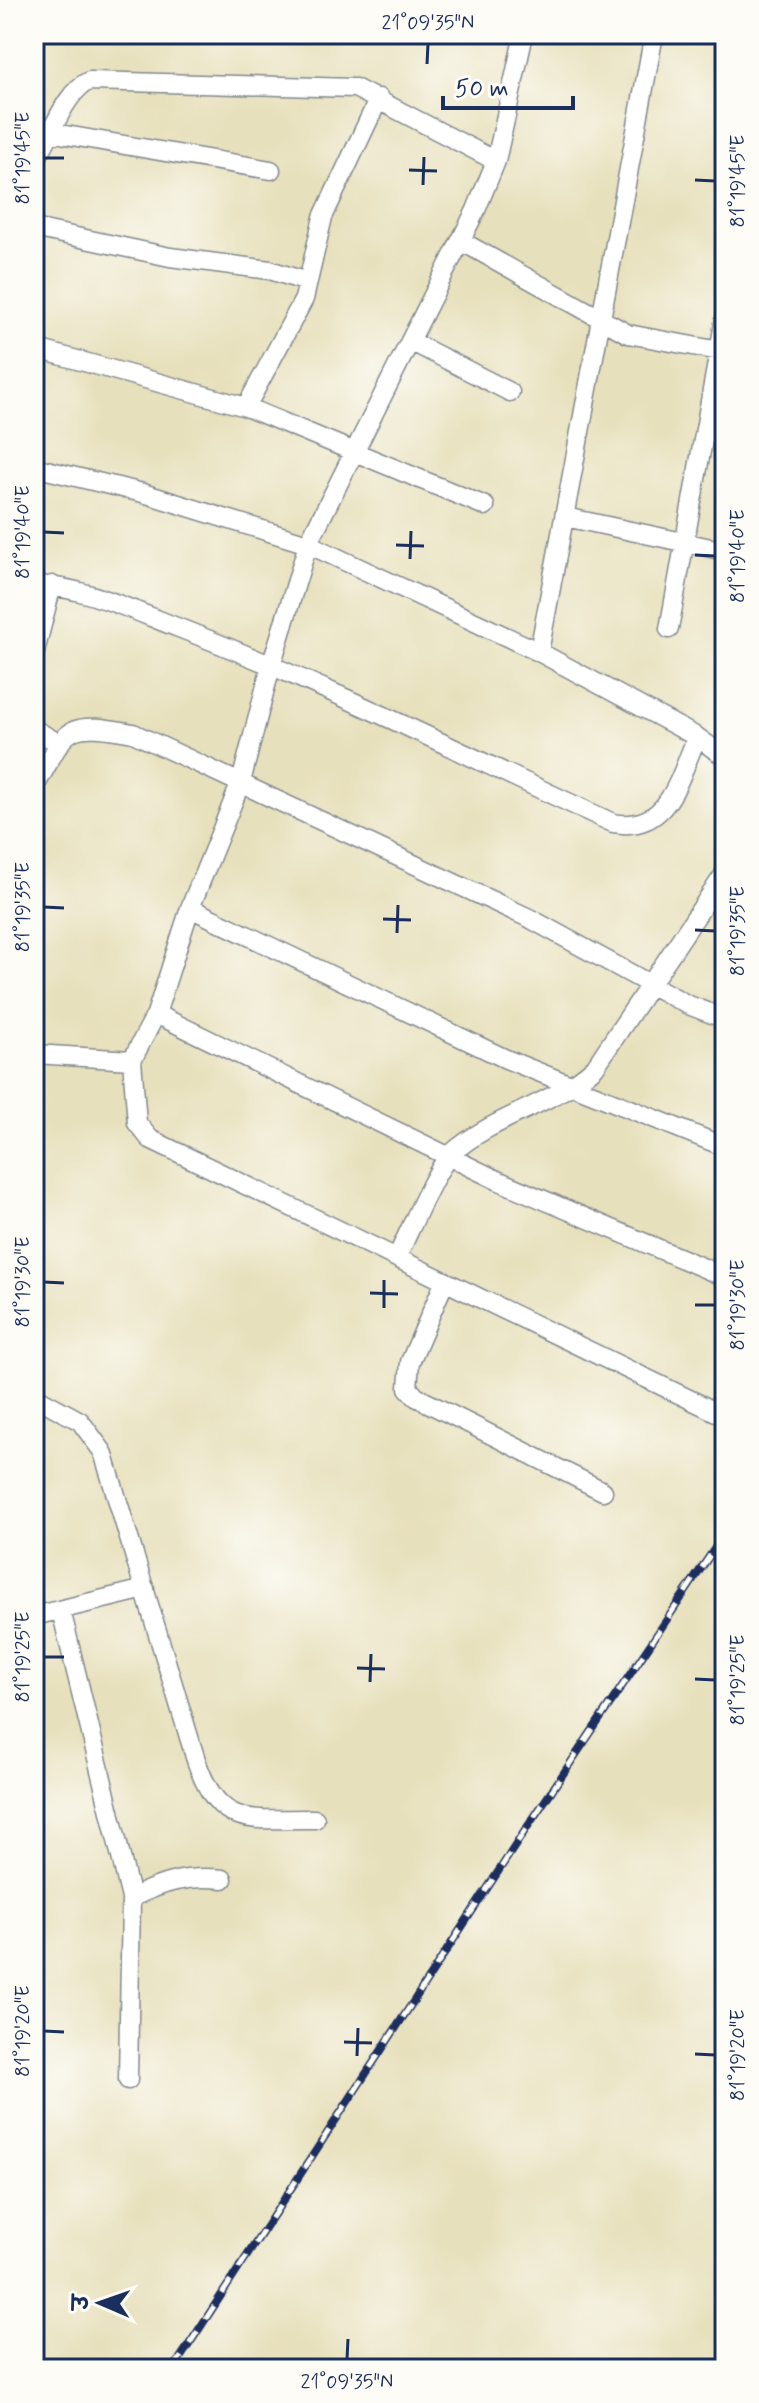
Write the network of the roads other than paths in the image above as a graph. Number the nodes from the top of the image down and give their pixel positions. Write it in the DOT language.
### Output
graph roads {
  1 [pos="524,34"];
  2 [pos="654,34"];
  3 [pos="379,98"];
  4 [pos="54,133"];
  5 [pos="496,161"];
  6 [pos="34,162"];
  7 [pos="271,170"];
  8 [pos="34,228"];
  9 [pos="461,241"];
  10 [pos="307,282"];
  11 [pos="601,316"];
  12 [pos="725,318"];
  13 [pos="410,341"];
  14 [pos="34,348"];
  15 [pos="722,351"];
  16 [pos="510,392"];
  17 [pos="246,407"];
  18 [pos="358,452"];
  19 [pos="34,467"];
  20 [pos="485,506"];
  21 [pos="565,517"];
  22 [pos="687,541"];
  23 [pos="308,544"];
  24 [pos="725,551"];
  25 [pos="43,585"];
  26 [pos="669,629"];
  27 [pos="539,652"];
  28 [pos="34,656"];
  29 [pos="271,666"];
  30 [pos="34,729"];
  31 [pos="697,737"];
  32 [pos="60,744"];
  33 [pos="725,757"];
  34 [pos="241,782"];
  35 [pos="34,788"];
  36 [pos="725,873"];
  37 [pos="718,898"];
  38 [pos="190,908"];
  39 [pos="649,984"];
  40 [pos="156,1014"];
  41 [pos="725,1019"];
  42 [pos="34,1054"];
  43 [pos="132,1060"];
  44 [pos="574,1087"];
  45 [pos="725,1147"];
  46 [pos="449,1156"];
  47 [pos="397,1257"];
  48 [pos="725,1277"];
  49 [pos="445,1281"];
  50 [pos="34,1396"];
  51 [pos="716,1412"];
  52 [pos="603,1491"];
  53 [pos="145,1589"];
  54 [pos="61,1610"];
  55 [pos="35,1611"];
  56 [pos="315,1819"];
  57 [pos="223,1879"];
  58 [pos="131,1898"];
  59 [pos="128,2080"];
  1 -- 5 [label="street"];
  2 -- 11 [label="street"];
  3 -- 4 [label="street"];
  3 -- 5 [label="street"];
  3 -- 10 [label="street"];
  4 -- 6 [label="street"];
  4 -- 7 [label="street"];
  5 -- 9 [label="street"];
  8 -- 10 [label="street"];
  9 -- 11 [label="street"];
  9 -- 13 [label="street"];
  10 -- 17 [label="street"];
  11 -- 15 [label="street"];
  11 -- 21 [label="street"];
  12 -- 15 [label="street"];
  13 -- 16 [label="street"];
  13 -- 18 [label="street"];
  14 -- 17 [label="street"];
  15 -- 22 [label="street"];
  17 -- 18 [label="street"];
  18 -- 20 [label="street"];
  18 -- 23 [label="street"];
  19 -- 23 [label="street"];
  21 -- 22 [label="street"];
  21 -- 27 [label="street"];
  22 -- 24 [label="street"];
  22 -- 26 [label="street"];
  23 -- 27 [label="street"];
  23 -- 29 [label="street"];
  25 -- 28 [label="street"];
  25 -- 29 [label="street"];
  27 -- 31 [label="street"];
  29 -- 31 [label="street"];
  29 -- 34 [label="street"];
  30 -- 32 [label="street"];
  31 -- 33 [label="street"];
  32 -- 34 [label="street"];
  32 -- 35 [label="street"];
  34 -- 38 [label="street"];
  34 -- 39 [label="street"];
  36 -- 37 [label="street"];
  37 -- 39 [label="street"];
  38 -- 40 [label="street"];
  38 -- 44 [label="street"];
  39 -- 41 [label="street"];
  39 -- 44 [label="street"];
  40 -- 43 [label="street"];
  40 -- 46 [label="street"];
  42 -- 43 [label="street"];
  43 -- 47 [label="street"];
  44 -- 45 [label="street"];
  44 -- 46 [label="street"];
  46 -- 47 [label="street"];
  46 -- 48 [label="street"];
  47 -- 49 [label="street"];
  49 -- 51 [label="street"];
  49 -- 52 [label="street"];
  50 -- 53 [label="street"];
  53 -- 54 [label="street"];
  53 -- 56 [label="street"];
  54 -- 55 [label="street"];
  54 -- 58 [label="street"];
  57 -- 58 [label="street"];
  58 -- 59 [label="street"];
}
